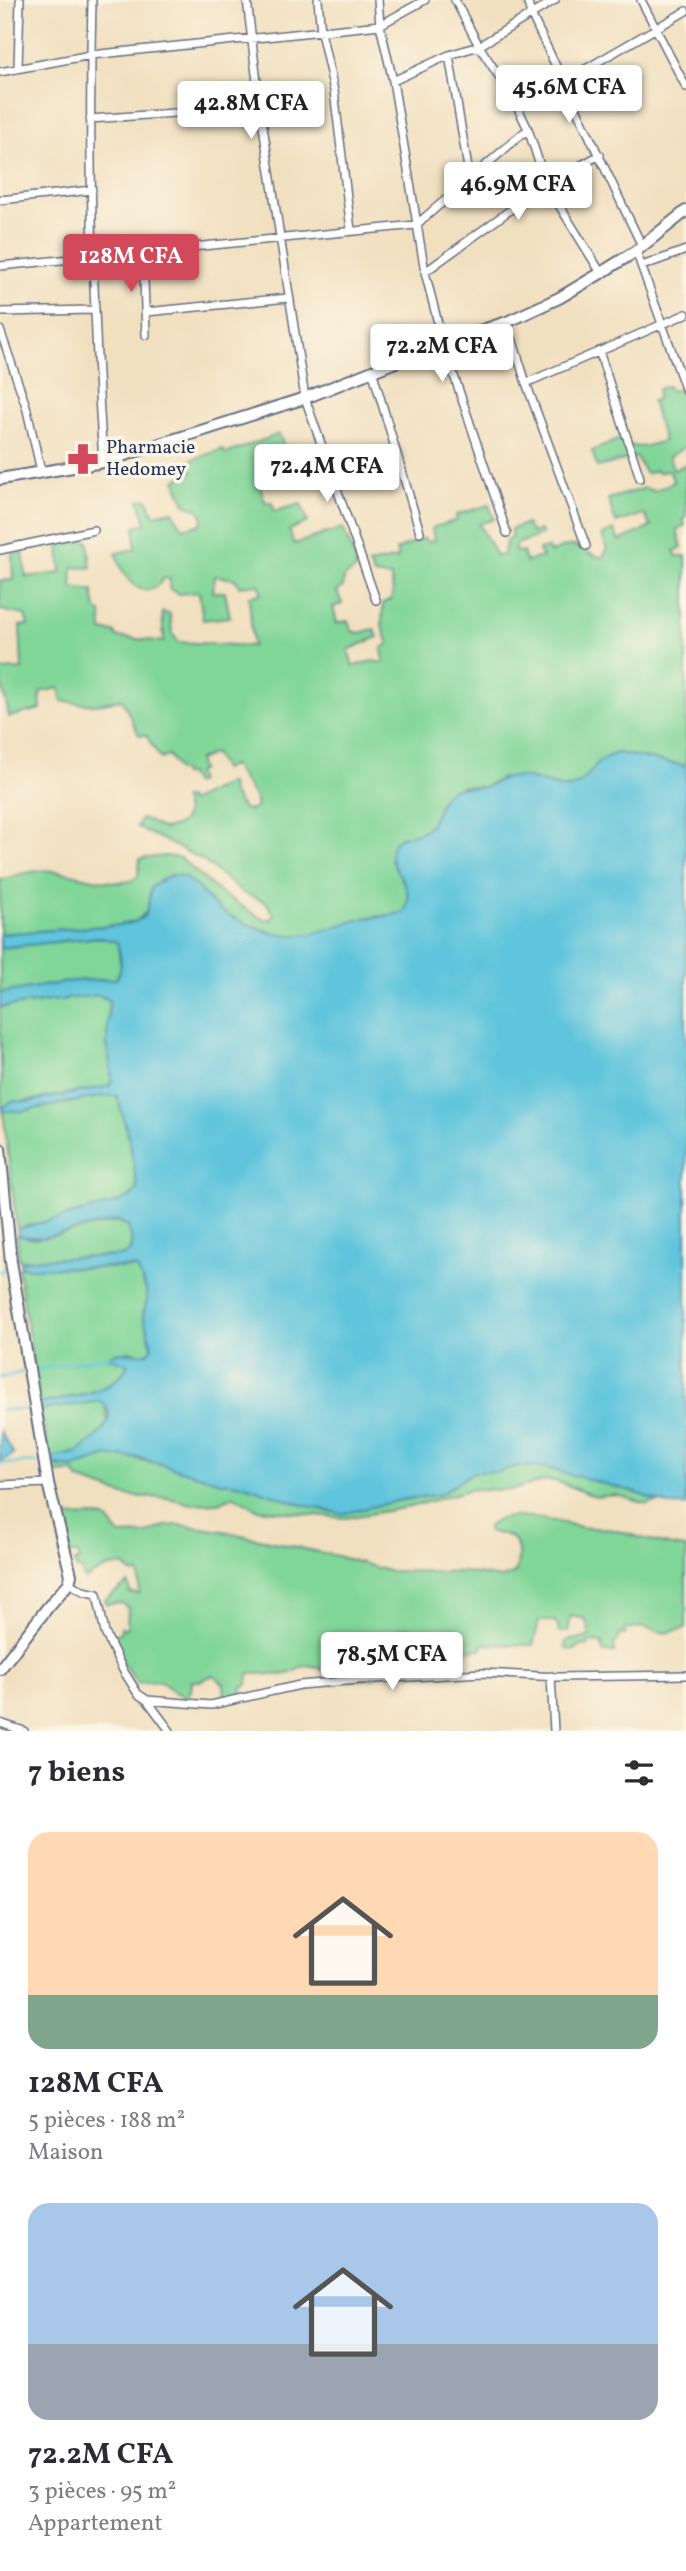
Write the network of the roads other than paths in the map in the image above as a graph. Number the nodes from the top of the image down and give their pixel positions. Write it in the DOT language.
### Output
graph roads {
  1 [pos="20,0"];
  2 [pos="92,0"];
  3 [pos="247,0"];
  4 [pos="318,0"];
  5 [pos="378,0"];
  6 [pos="425,0"];
  7 [pos="455,0"];
  8 [pos="527,0"];
  9 [pos="555,0"];
  10 [pos="644,2"];
  11 [pos="686,10"];
  12 [pos="531,14"];
  13 [pos="380,25"];
  14 [pos="656,29"];
  15 [pos="321,32"];
  16 [pos="251,40"];
  17 [pos="480,46"];
  18 [pos="91,55"];
  19 [pos="449,55"];
  20 [pos="18,67"];
  21 [pos="0,72"];
  22 [pos="393,81"];
  23 [pos="563,82"];
  24 [pos="686,88"];
  25 [pos="260,107"];
  26 [pos="90,119"];
  27 [pos="528,129"];
  28 [pos="600,155"];
  29 [pos="470,180"];
  30 [pos="546,184"];
  31 [pos="92,190"];
  32 [pos="0,200"];
  33 [pos="686,211"];
  34 [pos="416,225"];
  35 [pos="351,230"];
  36 [pos="281,238"];
  37 [pos="639,249"];
  38 [pos="686,250"];
  39 [pos="143,253"];
  40 [pos="93,257"];
  41 [pos="0,266"];
  42 [pos="642,266"];
  43 [pos="425,272"];
  44 [pos="600,273"];
  45 [pos="288,298"];
  46 [pos="93,310"];
  47 [pos="0,312"];
  48 [pos="146,312"];
  49 [pos="686,314"];
  50 [pos="507,322"];
  51 [pos="662,324"];
  52 [pos="0,330"];
  53 [pos="146,335"];
  54 [pos="443,343"];
  55 [pos="599,351"];
  56 [pos="372,370"];
  57 [pos="526,383"];
  58 [pos="686,391"];
  59 [pos="305,398"];
  60 [pos="103,462"];
  61 [pos="41,471"];
  62 [pos="640,478"];
  63 [pos="0,479"];
  64 [pos="93,530"];
  65 [pos="420,532"];
  66 [pos="507,533"];
  67 [pos="586,546"];
  68 [pos="0,550"];
  69 [pos="376,600"];
  70 [pos="0,1149"];
  71 [pos="48,1483"];
  72 [pos="0,1485"];
  73 [pos="69,1583"];
  74 [pos="0,1669"];
  75 [pos="686,1675"];
  76 [pos="551,1676"];
  77 [pos="148,1700"];
  78 [pos="0,1723"];
  79 [pos="24,1731"];
  80 [pos="170,1731"];
  81 [pos="554,1731"];
  1 -- 20 [label="street"];
  2 -- 18 [label="street"];
  3 -- 16 [label="street"];
  4 -- 15 [label="street"];
  5 -- 13 [label="street"];
  6 -- 13 [label="street"];
  7 -- 17 [label="street"];
  8 -- 12 [label="street"];
  9 -- 12 [label="street"];
  10 -- 14 [label="street"];
  11 -- 14 [label="street"];
  12 -- 17 [label="street"];
  12 -- 23 [label="street"];
  13 -- 15 [label="street"];
  13 -- 22 [label="street"];
  14 -- 23 [label="street"];
  14 -- 24 [label="street"];
  15 -- 16 [label="street"];
  15 -- 35 [label="street"];
  16 -- 18 [label="street"];
  16 -- 25 [label="street"];
  17 -- 19 [label="street"];
  17 -- 27 [label="street"];
  18 -- 20 [label="street"];
  18 -- 26 [label="street"];
  19 -- 22 [label="street"];
  19 -- 29 [label="street"];
  20 -- 21 [label="street"];
  22 -- 34 [label="street"];
  23 -- 28 [label="street"];
  25 -- 26 [label="street"];
  25 -- 36 [label="street"];
  26 -- 31 [label="street"];
  27 -- 29 [label="street"];
  27 -- 30 [label="street"];
  28 -- 30 [label="street"];
  28 -- 37 [label="street"];
  29 -- 34 [label="street"];
  30 -- 43 [label="street"];
  30 -- 44 [label="street"];
  31 -- 32 [label="street"];
  31 -- 40 [label="street"];
  33 -- 37 [label="street"];
  34 -- 35 [label="street"];
  34 -- 43 [label="street"];
  35 -- 36 [label="street"];
  36 -- 39 [label="street"];
  36 -- 45 [label="street"];
  37 -- 42 [label="street"];
  37 -- 44 [label="street"];
  38 -- 42 [label="street"];
  39 -- 40 [label="street"];
  39 -- 48 [label="street"];
  40 -- 41 [label="street"];
  40 -- 46 [label="street"];
  42 -- 51 [label="street"];
  43 -- 54 [label="street"];
  44 -- 50 [label="street"];
  45 -- 48 [label="street"];
  45 -- 59 [label="street"];
  46 -- 47 [label="street"];
  46 -- 60 [label="street"];
  48 -- 53 [label="street"];
  49 -- 51 [label="street"];
  50 -- 54 [label="street"];
  50 -- 57 [label="street"];
  51 -- 55 [label="street"];
  51 -- 58 [label="street"];
  52 -- 61 [label="street"];
  54 -- 56 [label="street"];
  54 -- 66 [label="street"];
  55 -- 57 [label="street"];
  55 -- 62 [label="street"];
  56 -- 59 [label="street"];
  56 -- 65 [label="street"];
  57 -- 67 [label="street"];
  59 -- 60 [label="street"];
  59 -- 69 [label="street"];
  60 -- 61 [label="street"];
  61 -- 63 [label="street"];
  64 -- 68 [label="street"];
  70 -- 71 [label="street"];
  71 -- 72 [label="street"];
  71 -- 73 [label="street"];
  73 -- 74 [label="street"];
  73 -- 77 [label="street"];
  75 -- 76 [label="street"];
  76 -- 77 [label="street"];
  76 -- 81 [label="street"];
  77 -- 80 [label="street"];
  78 -- 79 [label="street"];
}
